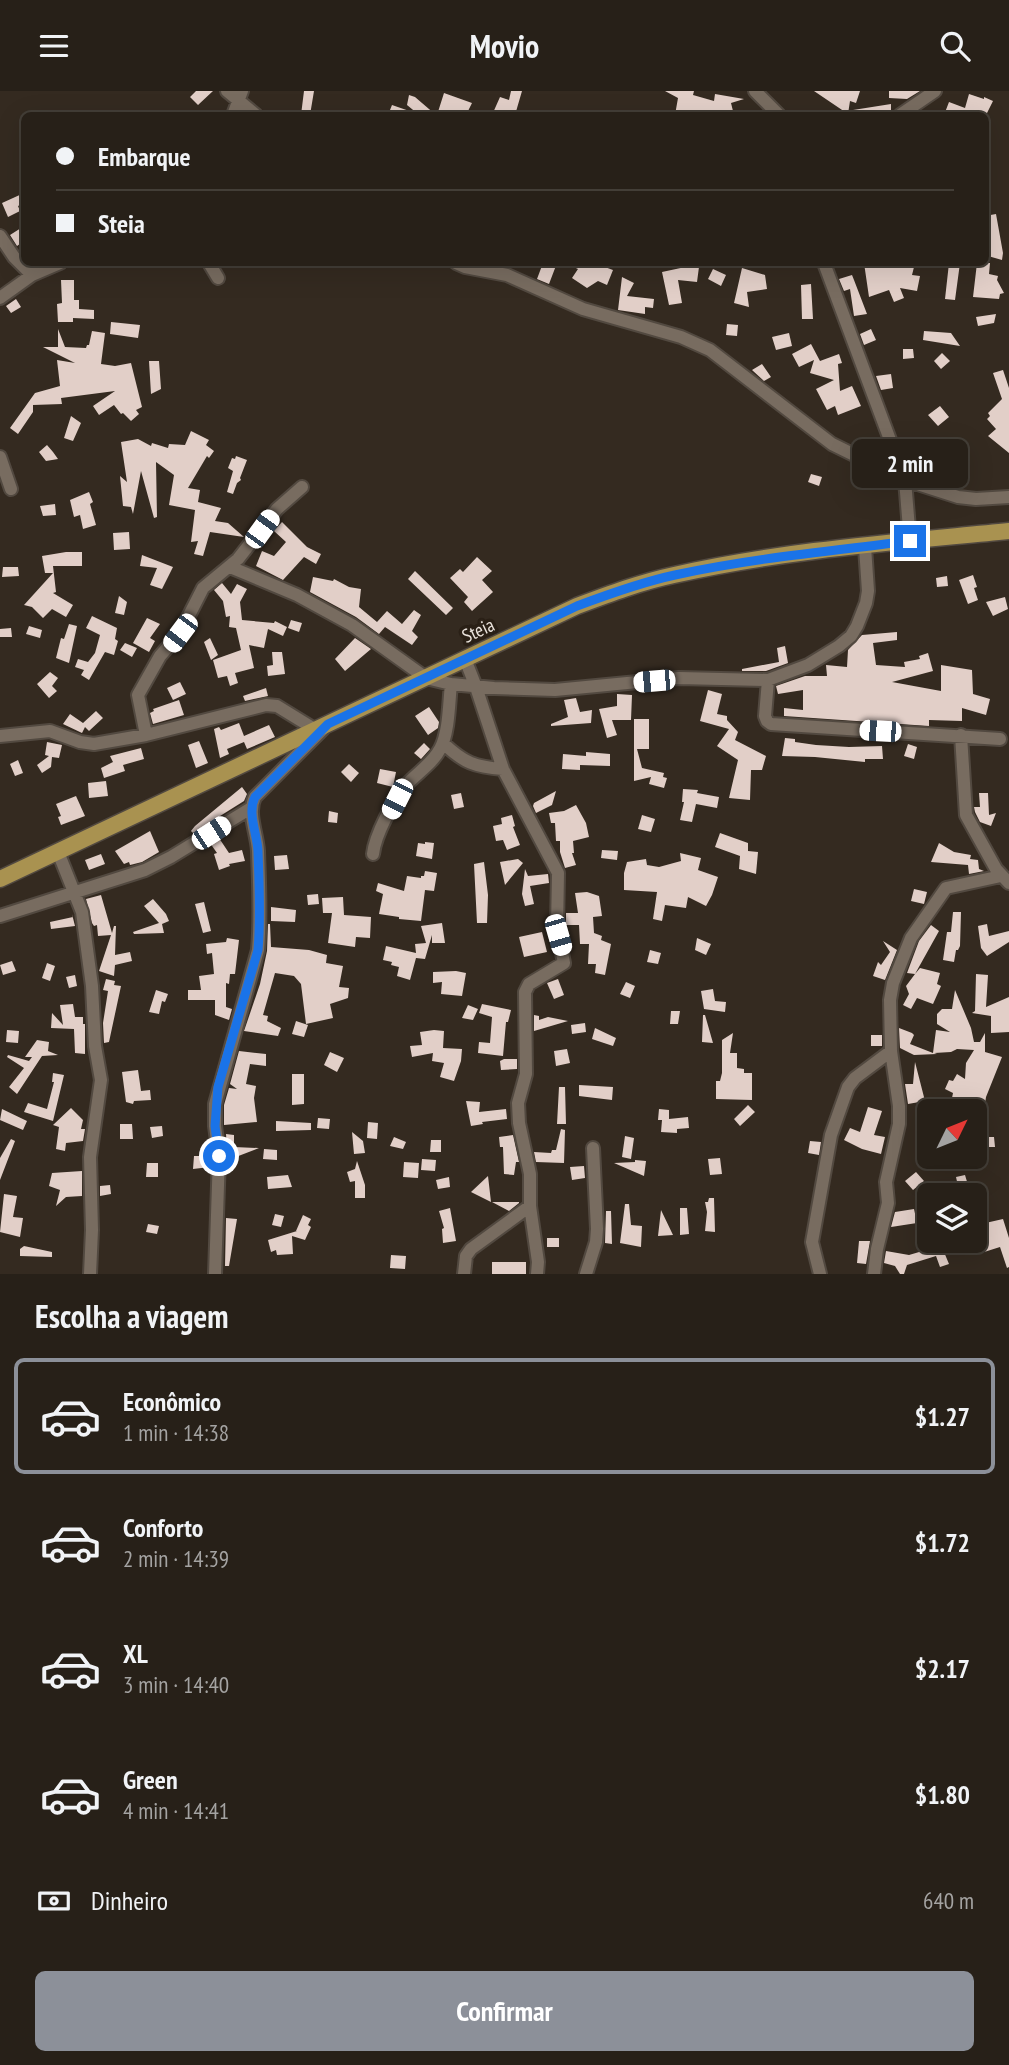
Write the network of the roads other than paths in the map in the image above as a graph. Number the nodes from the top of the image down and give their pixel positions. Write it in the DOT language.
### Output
graph roads {
  1 [pos="228,91"];
  2 [pos="755,91"];
  3 [pos="935,91"];
  4 [pos="240,96"];
  5 [pos="253,112"];
  6 [pos="776,112"];
  7 [pos="904,112"];
  8 [pos="0,236"];
  9 [pos="21,264"];
  10 [pos="23,266"];
  11 [pos="53,266"];
  12 [pos="211,266"];
  13 [pos="463,266"];
  14 [pos="825,266"];
  15 [pos="32,275"];
  16 [pos="218,278"];
  17 [pos="0,298"];
  18 [pos="0,457"];
  19 [pos="905,480"];
  20 [pos="302,487"];
  21 [pos="11,489"];
  22 [pos="1009,497"];
  23 [pos="1009,531"];
  24 [pos="910,541"];
  25 [pos="865,547"];
  26 [pos="230,566"];
  27 [pos="465,659"];
  28 [pos="426,678"];
  29 [pos="768,680"];
  30 [pos="451,684"];
  31 [pos="476,687"];
  32 [pos="322,727"];
  33 [pos="146,735"];
  34 [pos="961,735"];
  35 [pos="0,736"];
  36 [pos="1000,739"];
  37 [pos="443,743"];
  38 [pos="503,769"];
  39 [pos="251,808"];
  40 [pos="58,852"];
  41 [pos="373,854"];
  42 [pos="0,879"];
  43 [pos="1005,879"];
  44 [pos="74,891"];
  45 [pos="0,916"];
  46 [pos="891,1051"];
  47 [pos="593,1148"];
  48 [pos="530,1206"];
  49 [pos="90,1274"];
  50 [pos="215,1274"];
  51 [pos="464,1274"];
  52 [pos="537,1274"];
  53 [pos="586,1274"];
  54 [pos="820,1274"];
  55 [pos="874,1274"];
  1 -- 4 [label="street"];
  2 -- 6 [label="street"];
  3 -- 7 [label="street"];
  4 -- 5 [label="street"];
  8 -- 9 [label="street"];
  10 -- 15 [label="street"];
  11 -- 15 [label="street"];
  12 -- 16 [label="street"];
  13 -- 19 [label="street"];
  14 -- 19 [label="street"];
  15 -- 17 [label="street"];
  18 -- 21 [label="street"];
  19 -- 22 [label="street"];
  19 -- 24 [label="street"];
  20 -- 26 [label="street"];
  23 -- 24 [label="main road, Steia"];
  24 -- 25 [label="main road, Steia"];
  25 -- 27 [label="main road, Steia"];
  25 -- 29 [label="street"];
  26 -- 28 [label="street"];
  26 -- 33 [label="street"];
  27 -- 28 [label="main road, Steia"];
  27 -- 31 [label="street"];
  28 -- 30 [label="street"];
  28 -- 32 [label="main road, Steia"];
  29 -- 31 [label="street"];
  29 -- 34 [label="street"];
  30 -- 31 [label="street"];
  30 -- 37 [label="street"];
  31 -- 38 [label="street"];
  32 -- 33 [label="street"];
  32 -- 39 [label="street"];
  32 -- 40 [label="main road, Steia"];
  33 -- 35 [label="street"];
  34 -- 36 [label="street"];
  34 -- 43 [label="street"];
  37 -- 38 [label="street"];
  37 -- 41 [label="street"];
  38 -- 48 [label="street"];
  39 -- 44 [label="street"];
  39 -- 50 [label="street"];
  40 -- 42 [label="main road, Steia"];
  40 -- 44 [label="street"];
  43 -- 46 [label="street"];
  44 -- 45 [label="street"];
  44 -- 49 [label="street"];
  46 -- 54 [label="street"];
  46 -- 55 [label="street"];
  47 -- 53 [label="street"];
  48 -- 51 [label="street"];
  48 -- 52 [label="street"];
}
